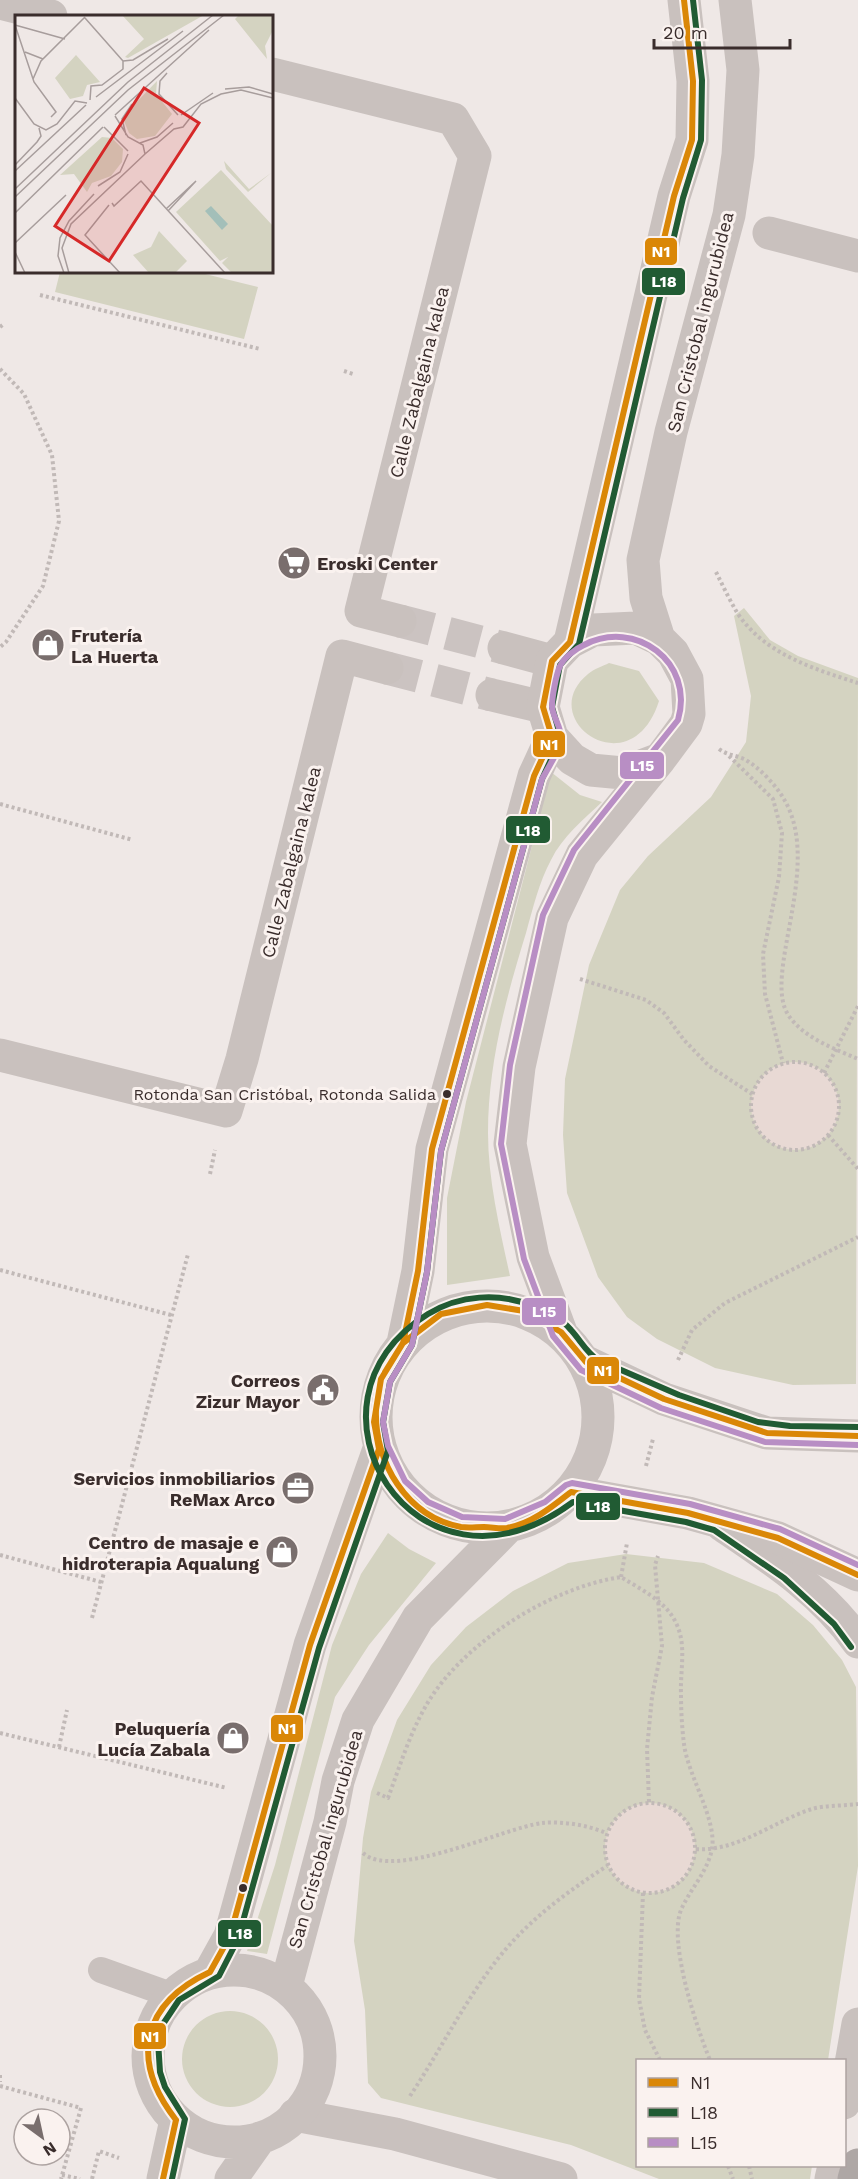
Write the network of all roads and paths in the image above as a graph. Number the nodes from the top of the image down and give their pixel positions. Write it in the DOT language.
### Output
graph roads {
  1 [pos="684,0"];
  2 [pos="735,0"];
  3 [pos="0,3"];
  4 [pos="47,15"];
  5 [pos="273,74"];
  6 [pos="769,233"];
  7 [pos="858,256"];
  8 [pos="40,294"];
  9 [pos="260,350"];
  10 [pos="0,369"];
  11 [pos="344,371"];
  12 [pos="353,374"];
  13 [pos="717,572"];
  14 [pos="400,621"];
  15 [pos="659,639"];
  16 [pos="0,647"];
  17 [pos="504,648"];
  18 [pos="561,651"];
  19 [pos="387,668"];
  20 [pos="858,683"];
  21 [pos="492,695"];
  22 [pos="543,707"];
  23 [pos="686,724"];
  24 [pos="552,737"];
  25 [pos="729,756"];
  26 [pos="660,759"];
  27 [pos="0,804"];
  28 [pos="133,840"];
  29 [pos="577,978"];
  30 [pos="858,1006"];
  31 [pos="836,1049"];
  32 [pos="0,1055"];
  33 [pos="858,1059"];
  34 [pos="783,1063"];
  35 [pos="824,1073"];
  36 [pos="752,1094"];
  37 [pos="828,1135"];
  38 [pos="858,1169"];
  39 [pos="858,1237"];
  40 [pos="188,1254"];
  41 [pos="0,1270"];
  42 [pos="171,1315"];
  43 [pos="561,1332"];
  44 [pos="403,1343"];
  45 [pos="586,1362"];
  46 [pos="676,1363"];
  47 [pos="858,1436"];
  48 [pos="379,1449"];
  49 [pos="571,1492"];
  50 [pos="718,1522"];
  51 [pos="507,1528"];
  52 [pos="0,1555"];
  53 [pos="658,1556"];
  54 [pos="858,1575"];
  55 [pos="101,1582"];
  56 [pos="658,1600"];
  57 [pos="92,1618"];
  58 [pos="858,1642"];
  59 [pos="67,1710"];
  60 [pos="0,1733"];
  61 [pos="59,1747"];
  62 [pos="227,1788"];
  63 [pos="372,1791"];
  64 [pos="648,1802"];
  65 [pos="858,1804"];
  66 [pos="606,1833"];
  67 [pos="712,1848"];
  68 [pos="696,1849"];
  69 [pos="363,1852"];
  70 [pos="607,1866"];
  71 [pos="643,1893"];
  72 [pos="101,1970"];
  73 [pos="210,1972"];
  74 [pos="286,1986"];
  75 [pos="171,1995"];
  76 [pos="858,2024"];
  77 [pos="659,2059"];
  78 [pos="709,2059"];
  79 [pos="0,2075"];
  80 [pos="0,2084"];
  81 [pos="846,2092"];
  82 [pos="404,2104"];
  83 [pos="295,2115"];
  84 [pos="176,2120"];
  85 [pos="260,2138"];
  86 [pos="119,2158"];
  87 [pos="858,2165"];
  88 [pos="62,2177"];
  89 [pos="80,2179"];
  90 [pos="92,2179"];
  91 [pos="163,2179"];
  92 [pos="231,2179"];
  93 [pos="561,2179"];
  94 [pos="854,2179"];
  1 -- 18 [label="street"];
  2 -- 15 [label="street, San Cristobal ingurubidea"];
  3 -- 4 [label="street"];
  5 -- 14 [label="street, Calle Zabalgaina kalea"];
  6 -- 7 [label="street"];
  8 -- 9 [label="path"];
  10 -- 16 [label="path"];
  11 -- 12 [label="path"];
  13 -- 20 [label="path"];
  15 -- 18 [label="street"];
  15 -- 23 [label="street"];
  17 -- 18 [label="street"];
  18 -- 22 [label="street"];
  19 -- 32 [label="street, Calle Zabalgaina kalea"];
  21 -- 22 [label="street"];
  22 -- 24 [label="street"];
  23 -- 25 [label="path"];
  23 -- 26 [label="street"];
  24 -- 26 [label="street"];
  24 -- 44 [label="street"];
  25 -- 31 [label="path"];
  25 -- 34 [label="path"];
  26 -- 43 [label="street"];
  27 -- 28 [label="path"];
  29 -- 36 [label="path"];
  30 -- 31 [label="path"];
  31 -- 33 [label="path"];
  31 -- 35 [label="path"];
  34 -- 35 [label="path"];
  34 -- 36 [label="path"];
  35 -- 37 [label="path"];
  36 -- 37 [label="path"];
  37 -- 38 [label="path"];
  39 -- 46 [label="path"];
  40 -- 42 [label="path"];
  41 -- 42 [label="path"];
  42 -- 55 [label="path"];
  43 -- 44 [label="street"];
  43 -- 45 [label="street"];
  44 -- 48 [label="street"];
  45 -- 47 [label="street"];
  45 -- 49 [label="street"];
  48 -- 51 [label="street"];
  48 -- 73 [label="street"];
  49 -- 50 [label="street"];
  49 -- 51 [label="street"];
  50 -- 54 [label="street"];
  50 -- 58 [label="street"];
  51 -- 74 [label="street, San Cristobal ingurubidea"];
  52 -- 55 [label="path"];
  53 -- 56 [label="path"];
  55 -- 57 [label="path"];
  56 -- 63 [label="path"];
  56 -- 64 [label="path"];
  56 -- 67 [label="path"];
  59 -- 61 [label="path"];
  60 -- 61 [label="path"];
  61 -- 62 [label="path"];
  64 -- 66 [label="path"];
  64 -- 68 [label="path"];
  65 -- 67 [label="path"];
  66 -- 69 [label="path"];
  66 -- 70 [label="path"];
  67 -- 68 [label="path"];
  67 -- 78 [label="path"];
  68 -- 71 [label="path"];
  70 -- 71 [label="path"];
  70 -- 82 [label="path"];
  71 -- 77 [label="path"];
  72 -- 75 [label="lane"];
  73 -- 74 [label="street"];
  73 -- 75 [label="street"];
  74 -- 83 [label="street"];
  75 -- 84 [label="street"];
  76 -- 81 [label="street"];
  79 -- 80 [label="path"];
  80 -- 88 [label="path"];
  83 -- 85 [label="street"];
  83 -- 93 [label="street"];
  84 -- 85 [label="street"];
  84 -- 91 [label="street"];
  85 -- 92 [label="street"];
  86 -- 90 [label="path"];
  87 -- 94 [label="highway"];
  88 -- 89 [label="path"];
}
